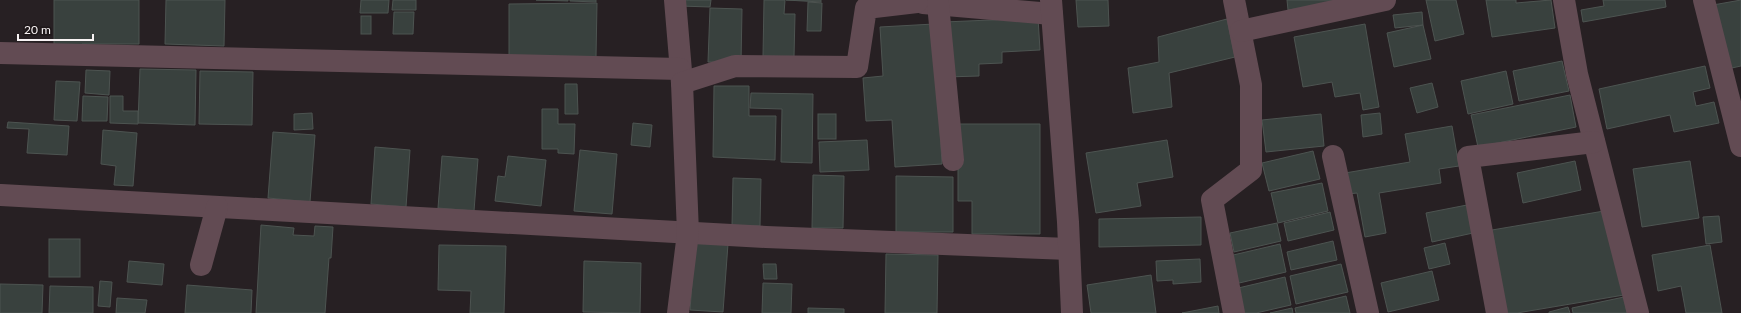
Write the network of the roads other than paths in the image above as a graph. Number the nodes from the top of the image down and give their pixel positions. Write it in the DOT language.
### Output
graph roads {
  1 [pos="675,0"];
  2 [pos="1234,0"];
  3 [pos="1385,0"];
  4 [pos="1564,0"];
  5 [pos="1704,0"];
  6 [pos="916,1"];
  7 [pos="938,4"];
  8 [pos="1051,7"];
  9 [pos="1241,32"];
  10 [pos="0,53"];
  11 [pos="681,76"];
  12 [pos="1594,142"];
  13 [pos="1741,146"];
  14 [pos="1333,156"];
  15 [pos="953,160"];
  16 [pos="0,192"];
  17 [pos="217,207"];
  18 [pos="688,233"];
  19 [pos="1069,249"];
  20 [pos="202,265"];
  21 [pos="678,313"];
  22 [pos="1072,313"];
  23 [pos="1234,313"];
  24 [pos="1368,313"];
  25 [pos="1496,313"];
  26 [pos="1638,313"];
  1 -- 11 [label="street"];
  2 -- 9 [label="street"];
  3 -- 9 [label="street"];
  4 -- 12 [label="street"];
  5 -- 13 [label="street"];
  6 -- 7 [label="street"];
  6 -- 11 [label="street"];
  7 -- 8 [label="street"];
  7 -- 15 [label="street"];
  8 -- 19 [label="street"];
  9 -- 23 [label="street"];
  10 -- 11 [label="street"];
  11 -- 18 [label="street"];
  12 -- 25 [label="street"];
  12 -- 26 [label="street"];
  14 -- 24 [label="street"];
  16 -- 17 [label="street"];
  17 -- 18 [label="street"];
  17 -- 20 [label="street"];
  18 -- 19 [label="street"];
  18 -- 21 [label="street"];
  19 -- 22 [label="street"];
}
